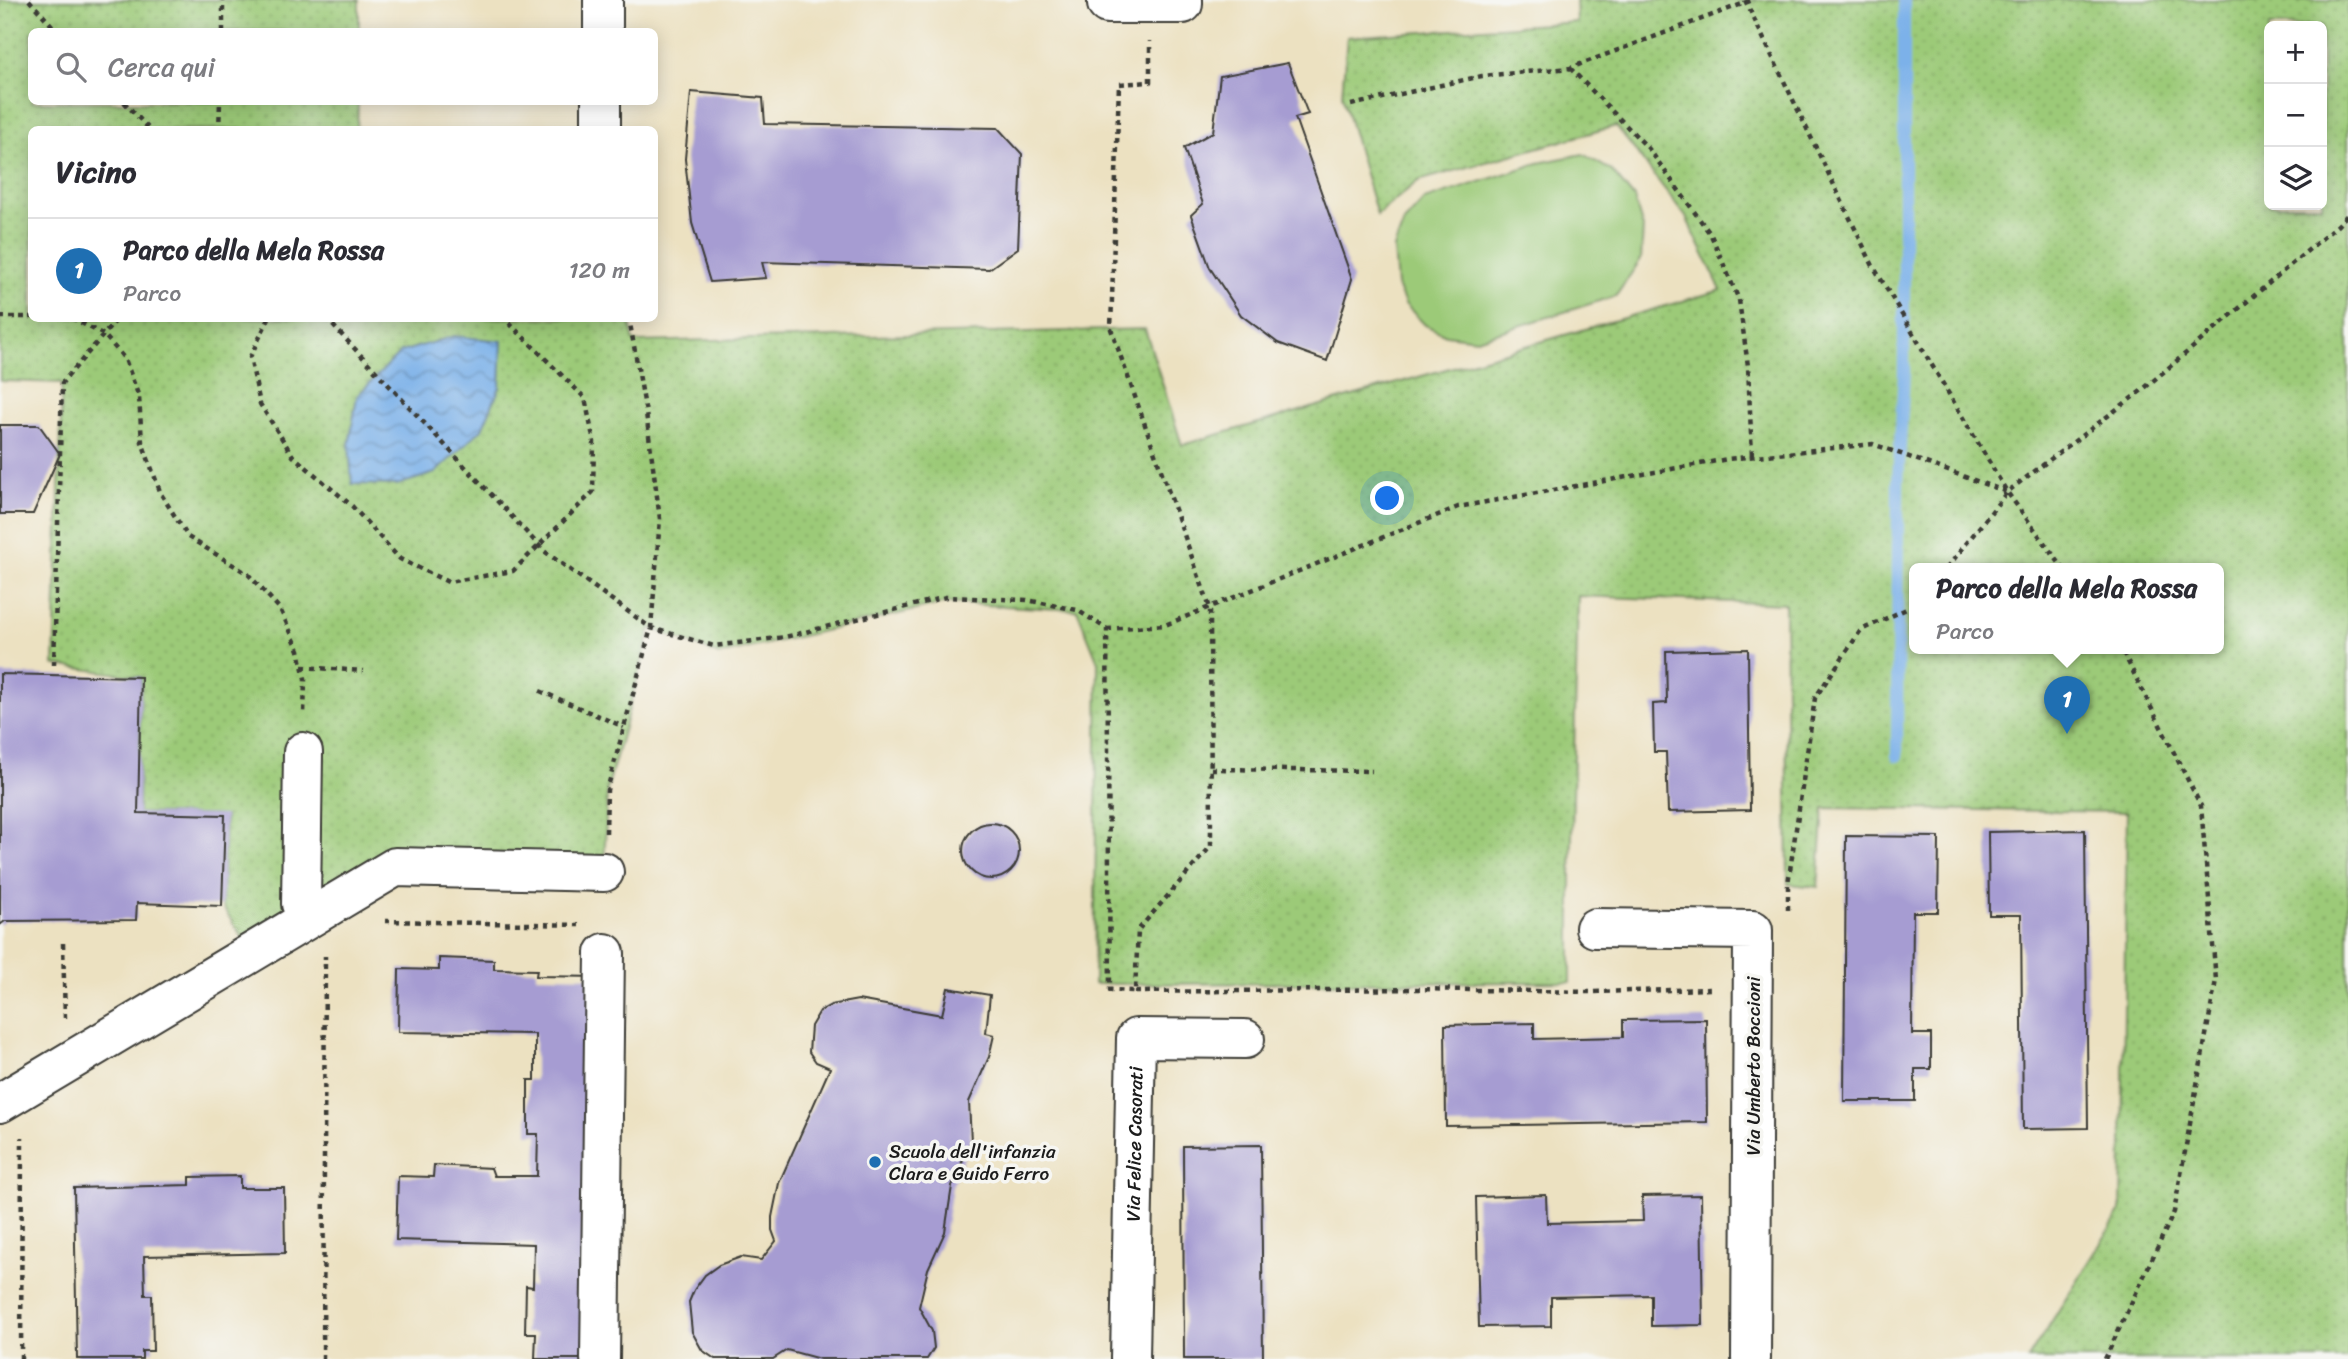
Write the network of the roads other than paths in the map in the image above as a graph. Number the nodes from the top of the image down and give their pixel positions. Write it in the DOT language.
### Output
graph roads {
  1 [pos="603,0"];
  2 [pos="1107,2"];
  3 [pos="1172,3"];
  4 [pos="603,28"];
  5 [pos="303,752"];
  6 [pos="604,872"];
  7 [pos="308,918"];
  8 [pos="1595,928"];
  9 [pos="605,953"];
  10 [pos="1245,1039"];
  11 [pos="11,1116"];
  12 [pos="600,1359"];
  13 [pos="1130,1359"];
  14 [pos="1751,1359"];
  1 -- 4 [label="street"];
  2 -- 3 [label="street"];
  5 -- 7 [label="street"];
  6 -- 7 [label="street"];
  7 -- 11 [label="street"];
  8 -- 14 [label="street, Via Umberto Boccioni"];
  9 -- 12 [label="street"];
  10 -- 13 [label="street, Via Felice Casorati"];
}
